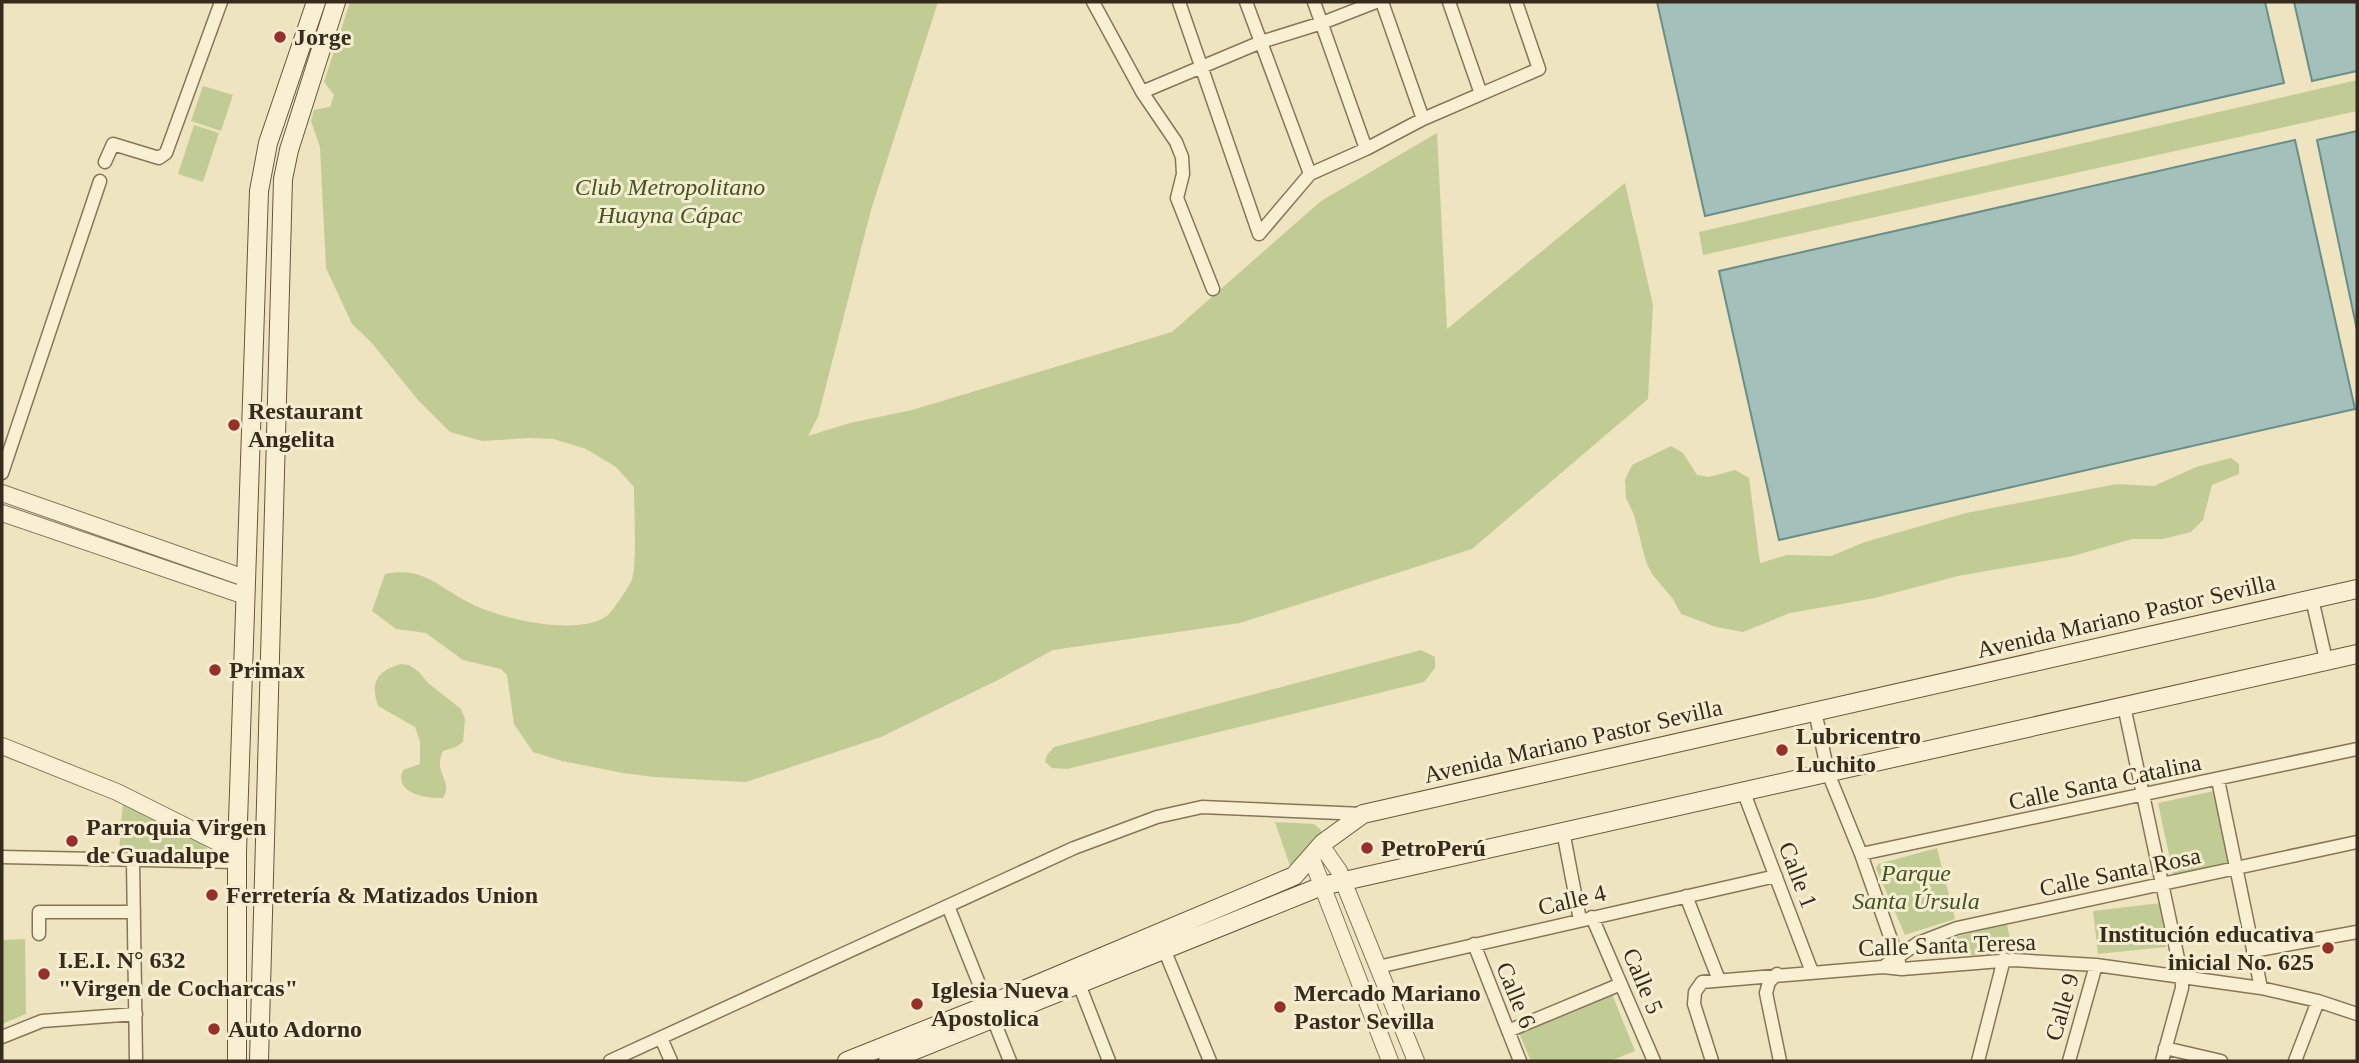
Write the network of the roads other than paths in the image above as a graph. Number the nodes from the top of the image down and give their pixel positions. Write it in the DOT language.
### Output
graph roads {
  1 [pos="219,2"];
  2 [pos="316,2"];
  3 [pos="336,2"];
  4 [pos="1093,2"];
  5 [pos="1179,2"];
  6 [pos="1246,2"];
  7 [pos="1314,2"];
  8 [pos="1376,2"];
  9 [pos="1382,2"];
  10 [pos="1449,2"];
  11 [pos="1516,2"];
  12 [pos="1322,23"];
  13 [pos="1261,42"];
  14 [pos="1202,67"];
  15 [pos="1142,92"];
  16 [pos="1482,94"];
  17 [pos="1423,119"];
  18 [pos="1366,149"];
  19 [pos="105,162"];
  20 [pos="1310,174"];
  21 [pos="100,181"];
  22 [pos="1213,289"];
  23 [pos="2,474"];
  24 [pos="2,493"];
  25 [pos="2,513"];
  26 [pos="245,578"];
  27 [pos="2357,589"];
  28 [pos="245,596"];
  29 [pos="2312,599"];
  30 [pos="2357,654"];
  31 [pos="2326,660"];
  32 [pos="2124,706"];
  33 [pos="1815,711"];
  34 [pos="2,747"];
  35 [pos="2357,749"];
  36 [pos="1828,773"];
  37 [pos="2218,780"];
  38 [pos="1744,793"];
  39 [pos="2144,795"];
  40 [pos="1363,814"];
  41 [pos="1563,831"];
  42 [pos="2357,842"];
  43 [pos="1316,851"];
  44 [pos="1861,854"];
  45 [pos="2,857"];
  46 [pos="237,857"];
  47 [pos="133,860"];
  48 [pos="2236,868"];
  49 [pos="1776,876"];
  50 [pos="1343,881"];
  51 [pos="2164,884"];
  52 [pos="1322,886"];
  53 [pos="1686,896"];
  54 [pos="948,906"];
  55 [pos="1354,908"];
  56 [pos="134,912"];
  57 [pos="1334,917"];
  58 [pos="1586,919"];
  59 [pos="2357,932"];
  60 [pos="39,934"];
  61 [pos="1474,944"];
  62 [pos="1164,949"];
  63 [pos="2253,951"];
  64 [pos="1897,956"];
  65 [pos="2004,959"];
  66 [pos="2096,965"];
  67 [pos="1378,967"];
  68 [pos="1883,967"];
  69 [pos="1902,969"];
  70 [pos="1812,972"];
  71 [pos="1777,974"];
  72 [pos="2182,977"];
  73 [pos="1719,980"];
  74 [pos="1079,984"];
  75 [pos="1621,984"];
  76 [pos="2261,988"];
  77 [pos="2318,1001"];
  78 [pos="991,1012"];
  79 [pos="136,1014"];
  80 [pos="2357,1014"];
  81 [pos="1508,1031"];
  82 [pos="2,1037"];
  83 [pos="661,1038"];
  84 [pos="2165,1048"];
  85 [pos="1653,1059"];
  86 [pos="136,1061"];
  87 [pos="237,1061"];
  88 [pos="259,1061"];
  89 [pos="610,1061"];
  90 [pos="671,1061"];
  91 [pos="847,1061"];
  92 [pos="888,1061"];
  93 [pos="1010,1061"];
  94 [pos="1109,1061"];
  95 [pos="1210,1061"];
  96 [pos="1390,1061"];
  97 [pos="1416,1061"];
  98 [pos="1520,1061"];
  99 [pos="1638,1061"];
  100 [pos="1712,1061"];
  101 [pos="1780,1061"];
  102 [pos="1978,1061"];
  103 [pos="2069,1061"];
  104 [pos="2161,1061"];
  105 [pos="2221,1061"];
  106 [pos="2295,1061"];
  1 -- 19 [label="street"];
  2 -- 26 [label="main road"];
  3 -- 88 [label="main road"];
  4 -- 15 [label="street"];
  5 -- 14 [label="street"];
  6 -- 13 [label="street"];
  7 -- 12 [label="street"];
  8 -- 12 [label="street"];
  9 -- 17 [label="street"];
  10 -- 16 [label="street"];
  11 -- 16 [label="street"];
  12 -- 13 [label="street"];
  12 -- 18 [label="street"];
  13 -- 14 [label="street"];
  13 -- 20 [label="street"];
  14 -- 15 [label="street"];
  14 -- 20 [label="street"];
  15 -- 22 [label="street"];
  16 -- 17 [label="street"];
  17 -- 18 [label="street"];
  18 -- 20 [label="street"];
  21 -- 23 [label="street"];
  24 -- 26 [label="street"];
  25 -- 28 [label="street"];
  26 -- 28 [label="main road"];
  27 -- 29 [label="main road, Avenida Mariano Pastor Sevilla"];
  28 -- 46 [label="main road"];
  29 -- 31 [label="street"];
  29 -- 33 [label="main road, Avenida Mariano Pastor Sevilla"];
  30 -- 31 [label="main road, Avenida Mariano Pastor Sevilla"];
  31 -- 32 [label="main road, Avenida Mariano Pastor Sevilla"];
  32 -- 36 [label="main road, Avenida Mariano Pastor Sevilla"];
  32 -- 39 [label="street"];
  33 -- 36 [label="street"];
  33 -- 40 [label="main road, Avenida Mariano Pastor Sevilla"];
  34 -- 46 [label="street"];
  35 -- 37 [label="street, Calle Santa Catalina"];
  36 -- 38 [label="main road, Avenida Mariano Pastor Sevilla"];
  36 -- 44 [label="street"];
  37 -- 39 [label="street, Calle Santa Catalina"];
  37 -- 48 [label="street"];
  38 -- 41 [label="main road, Avenida Mariano Pastor Sevilla"];
  38 -- 49 [label="street, Calle 1"];
  39 -- 44 [label="street, Calle Santa Catalina"];
  39 -- 51 [label="street"];
  40 -- 43 [label="main road, Avenida Mariano Pastor Sevilla"];
  40 -- 54 [label="street"];
  41 -- 50 [label="main road, Avenida Mariano Pastor Sevilla"];
  41 -- 58 [label="street, Calle 5"];
  42 -- 48 [label="street, Calle Santa Rosa"];
  43 -- 50 [label="street"];
  43 -- 52 [label="street"];
  43 -- 78 [label="main road, Avenida Mariano Pastor Sevilla"];
  44 -- 64 [label="street"];
  45 -- 47 [label="street"];
  46 -- 47 [label="street"];
  46 -- 87 [label="main road"];
  47 -- 56 [label="street"];
  48 -- 51 [label="street, Calle Santa Rosa"];
  48 -- 63 [label="street"];
  49 -- 53 [label="street, Calle 4"];
  49 -- 70 [label="street, Calle 1"];
  50 -- 52 [label="main road, Avenida Mariano Pastor Sevilla"];
  50 -- 55 [label="street"];
  51 -- 64 [label="street, Calle Santa Rosa"];
  51 -- 72 [label="street"];
  52 -- 57 [label="street"];
  52 -- 62 [label="main road, Avenida Mariano Pastor Sevilla"];
  53 -- 58 [label="street, Calle 4"];
  53 -- 73 [label="street"];
  54 -- 78 [label="street"];
  54 -- 83 [label="street"];
  55 -- 57 [label="street"];
  55 -- 67 [label="street"];
  56 -- 60 [label="street"];
  56 -- 79 [label="street"];
  57 -- 96 [label="street"];
  58 -- 61 [label="street, Calle 4"];
  58 -- 75 [label="street, Calle 5"];
  59 -- 63 [label="street"];
  61 -- 67 [label="street, Calle 4"];
  61 -- 81 [label="street, Calle 6"];
  62 -- 74 [label="main road, Avenida Mariano Pastor Sevilla"];
  62 -- 95 [label="street"];
  63 -- 76 [label="street"];
  64 -- 68 [label="street, Calle Santa Rosa"];
  64 -- 69 [label="street"];
  65 -- 66 [label="street, Calle Santa Teresa"];
  65 -- 69 [label="street, Calle Santa Teresa"];
  65 -- 102 [label="street"];
  66 -- 72 [label="street, Calle Santa Teresa"];
  66 -- 103 [label="street, Calle 9"];
  67 -- 97 [label="street"];
  68 -- 69 [label="street, Calle Santa Teresa"];
  68 -- 70 [label="street, Calle Santa Teresa"];
  70 -- 71 [label="street, Calle Santa Teresa"];
  71 -- 73 [label="street, Calle Santa Teresa"];
  71 -- 101 [label="street"];
  72 -- 76 [label="street, Calle Santa Teresa"];
  72 -- 84 [label="street"];
  73 -- 100 [label="street, Calle Santa Teresa"];
  74 -- 78 [label="main road, Avenida Mariano Pastor Sevilla"];
  74 -- 94 [label="street"];
  75 -- 81 [label="street"];
  75 -- 85 [label="street, Calle 5"];
  76 -- 77 [label="street, Calle Santa Teresa"];
  77 -- 80 [label="street, Calle Santa Teresa"];
  77 -- 106 [label="street"];
  78 -- 91 [label="main road, Avenida Mariano Pastor Sevilla"];
  78 -- 92 [label="main road, Avenida Mariano Pastor Sevilla"];
  78 -- 93 [label="street"];
  79 -- 82 [label="street"];
  79 -- 86 [label="street"];
  81 -- 98 [label="street, Calle 6"];
  83 -- 89 [label="street"];
  83 -- 90 [label="street"];
  84 -- 104 [label="street"];
  84 -- 105 [label="street"];
  85 -- 99 [label="street"];
}
